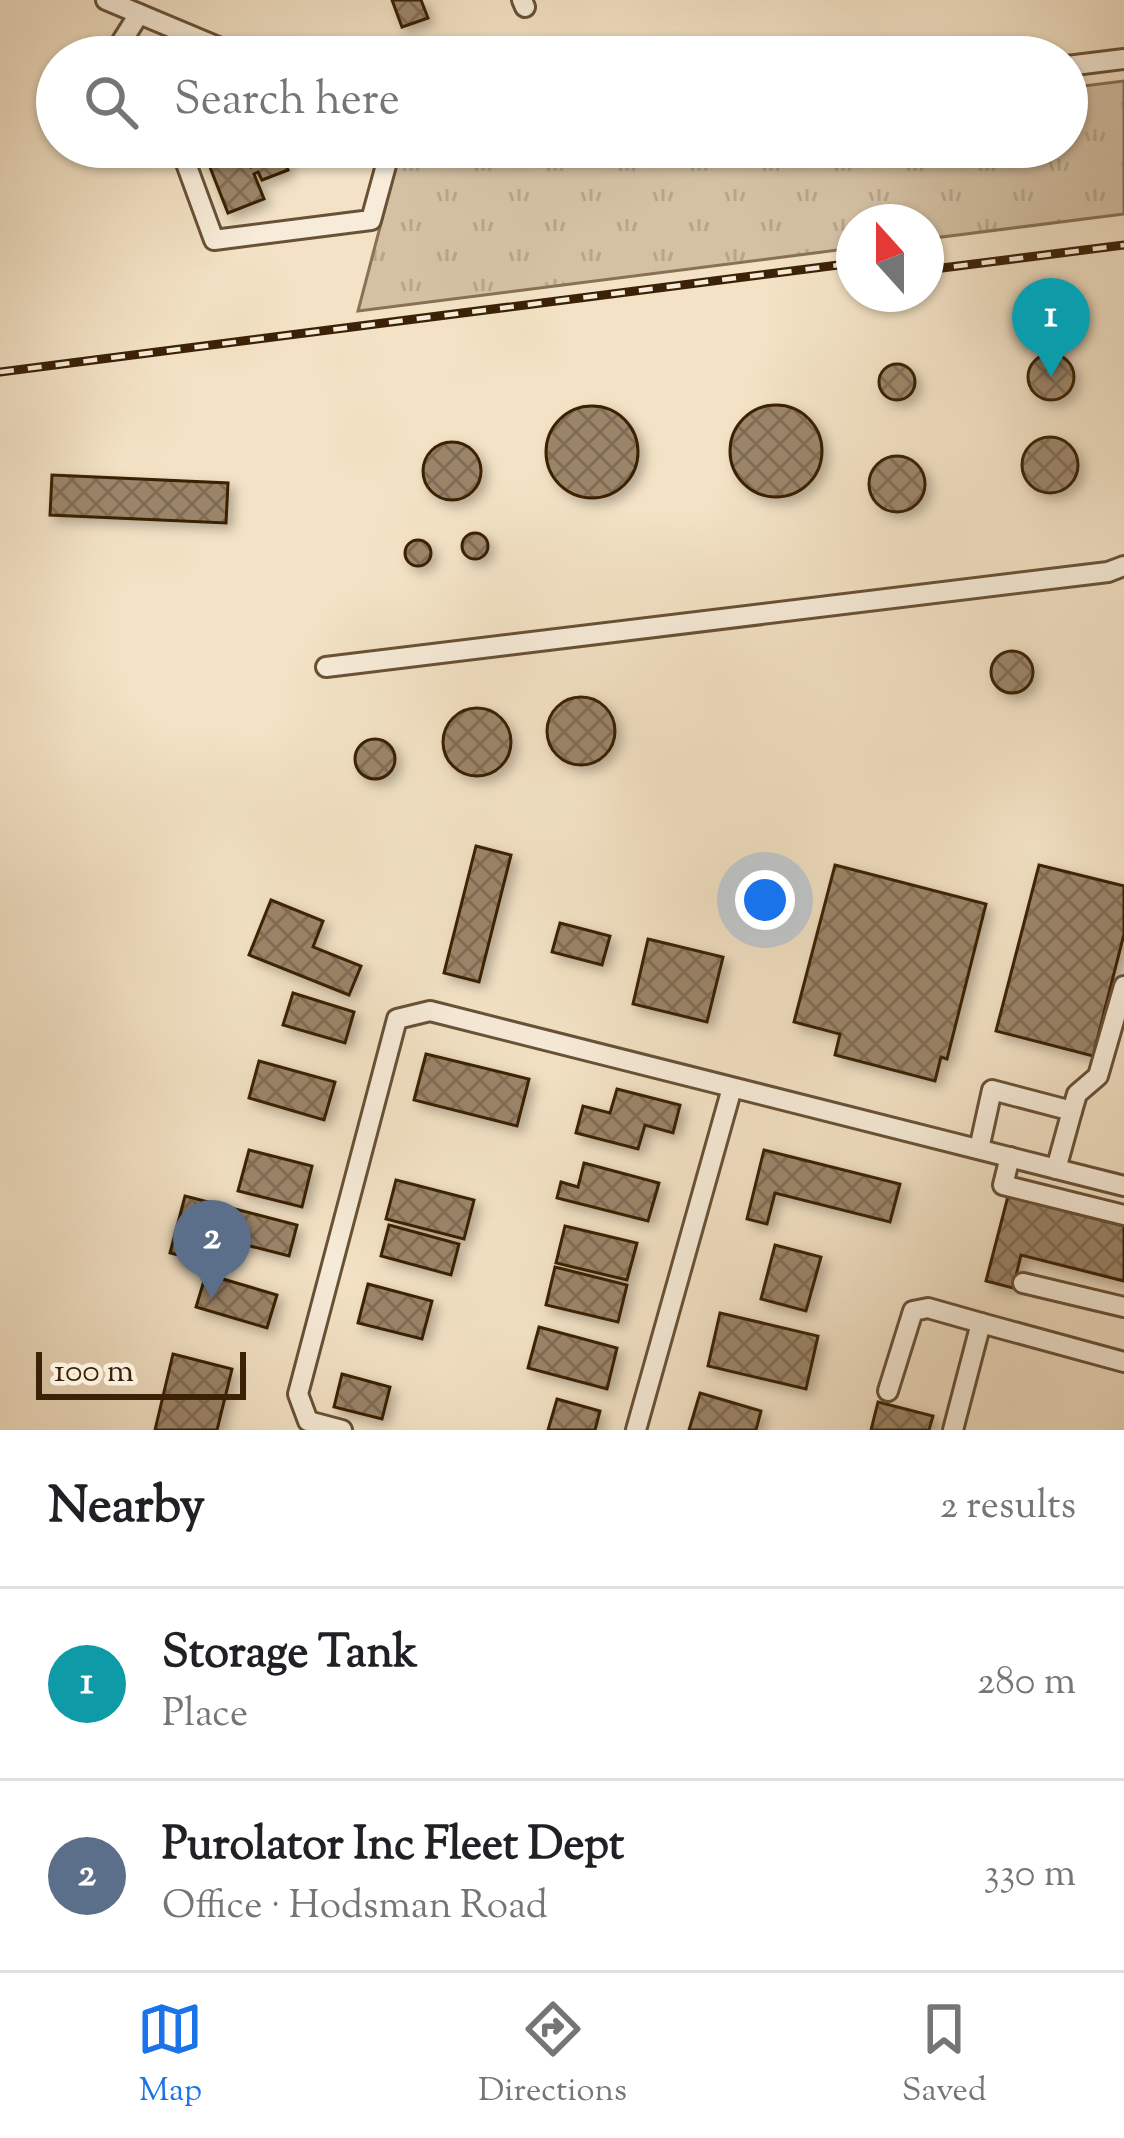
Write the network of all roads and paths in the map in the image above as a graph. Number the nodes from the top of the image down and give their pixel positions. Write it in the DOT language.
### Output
graph roads {
  1 [pos="106,0"];
  2 [pos="140,14"];
  3 [pos="126,36"];
  4 [pos="192,36"];
  5 [pos="1124,59"];
  6 [pos="1088,63"];
  7 [pos="187,168"];
  8 [pos="386,168"];
  9 [pos="1124,566"];
  10 [pos="326,667"];
  11 [pos="1124,986"];
  12 [pos="732,1088"];
  13 [pos="1072,1111"];
  14 [pos="979,1150"];
  15 [pos="1010,1157"];
  16 [pos="1056,1169"];
  17 [pos="1124,1186"];
  18 [pos="1124,1215"];
  19 [pos="1023,1283"];
  20 [pos="1124,1307"];
  21 [pos="981,1323"];
  22 [pos="1124,1361"];
  23 [pos="888,1391"];
  24 [pos="342,1430"];
  25 [pos="636,1430"];
  26 [pos="953,1430"];
  1 -- 2 [label="street"];
  2 -- 3 [label="street"];
  2 -- 4 [label="street"];
  5 -- 6 [label="street"];
  7 -- 8 [label="street"];
  9 -- 10 [label="street"];
  11 -- 13 [label="street"];
  12 -- 14 [label="street"];
  12 -- 24 [label="street"];
  12 -- 25 [label="street"];
  13 -- 14 [label="street"];
  13 -- 16 [label="street"];
  14 -- 15 [label="street"];
  15 -- 16 [label="street"];
  15 -- 18 [label="street"];
  16 -- 17 [label="street"];
  19 -- 20 [label="street"];
  21 -- 22 [label="street"];
  21 -- 23 [label="street"];
  21 -- 26 [label="street"];
}
